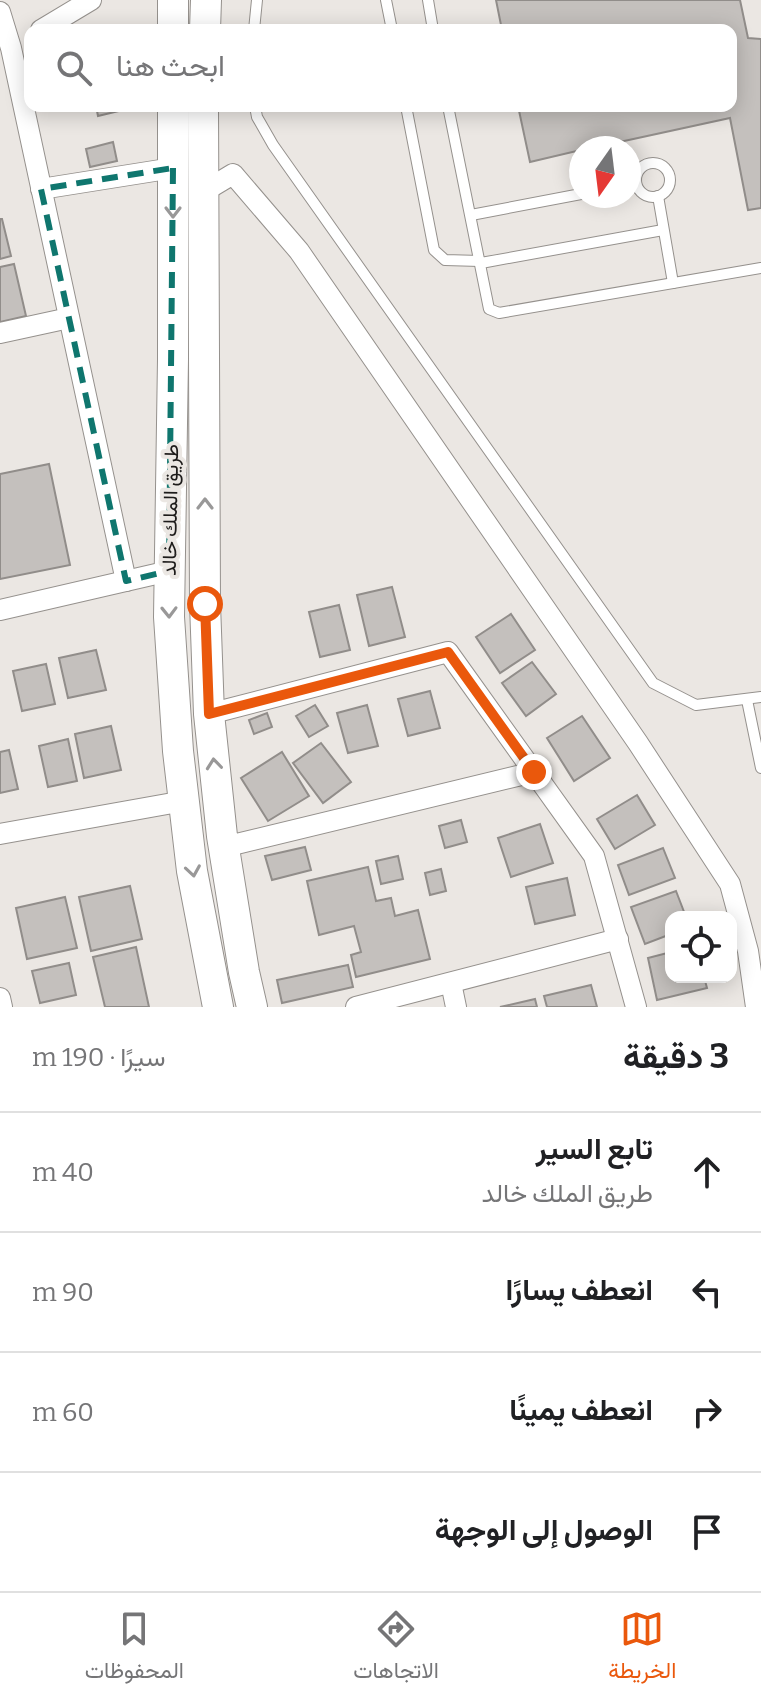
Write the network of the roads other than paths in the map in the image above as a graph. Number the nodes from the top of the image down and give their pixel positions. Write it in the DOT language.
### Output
graph roads {
  1 [pos="91,0"];
  2 [pos="173,0"];
  3 [pos="206,0"];
  4 [pos="257,0"];
  5 [pos="386,0"];
  6 [pos="428,0"];
  7 [pos="0,12"];
  8 [pos="51,24"];
  9 [pos="173,24"];
  10 [pos="205,24"];
  11 [pos="255,24"];
  12 [pos="391,24"];
  13 [pos="432,24"];
  14 [pos="24,40"];
  15 [pos="5,51"];
  16 [pos="173,112"];
  17 [pos="203,112"];
  18 [pos="256,112"];
  19 [pos="407,112"];
  20 [pos="449,112"];
  21 [pos="641,167"];
  22 [pos="173,168"];
  23 [pos="41,189"];
  24 [pos="203,192"];
  25 [pos="641,192"];
  26 [pos="569,196"];
  27 [pos="658,196"];
  28 [pos="471,215"];
  29 [pos="663,230"];
  30 [pos="480,262"];
  31 [pos="761,268"];
  32 [pos="673,283"];
  33 [pos="69,318"];
  34 [pos="0,333"];
  35 [pos="169,571"];
  36 [pos="126,581"];
  37 [pos="0,610"];
  38 [pos="761,697"];
  39 [pos="747,700"];
  40 [pos="209,714"];
  41 [pos="761,768"];
  42 [pos="534,772"];
  43 [pos="184,801"];
  44 [pos="0,834"];
  45 [pos="224,847"];
  46 [pos="618,939"];
  47 [pos="451,983"];
  48 [pos="0,998"];
  49 [pos="2,1007"];
  50 [pos="218,1007"];
  51 [pos="252,1007"];
  52 [pos="356,1007"];
  53 [pos="456,1007"];
  54 [pos="636,1007"];
  55 [pos="756,1007"];
  1 -- 8 [label="street"];
  2 -- 9 [label="main road"];
  3 -- 10 [label="main road"];
  4 -- 11 [label="lane"];
  5 -- 12 [label="lane"];
  6 -- 13 [label="lane"];
  7 -- 15 [label="street"];
  14 -- 15 [label="street"];
  15 -- 23 [label="street"];
  16 -- 22 [label="main road, طريق الملك خالد"];
  17 -- 24 [label="main road, طريق الملك خالد"];
  18 -- 39 [label="lane"];
  19 -- 30 [label="lane"];
  20 -- 28 [label="lane"];
  21 -- 27 [label="lane"];
  22 -- 23 [label="street"];
  22 -- 35 [label="main road, طريق الملك خالد, one-way"];
  23 -- 33 [label="street"];
  40 -- 24 [label="main road, طريق الملك خالد, one-way"];
  24 -- 55 [label="street"];
  25 -- 27 [label="lane"];
  26 -- 28 [label="lane"];
  27 -- 29 [label="lane"];
  28 -- 30 [label="lane"];
  29 -- 30 [label="lane"];
  29 -- 32 [label="lane"];
  30 -- 32 [label="lane"];
  31 -- 32 [label="lane"];
  33 -- 34 [label="street"];
  33 -- 36 [label="street"];
  35 -- 36 [label="street"];
  35 -- 43 [label="main road, طريق الملك خالد, one-way"];
  36 -- 37 [label="street"];
  38 -- 39 [label="lane"];
  39 -- 41 [label="lane"];
  40 -- 42 [label="street"];
  45 -- 40 [label="main road, طريق الملك خالد, one-way"];
  42 -- 45 [label="street"];
  42 -- 46 [label="street"];
  43 -- 44 [label="street"];
  43 -- 50 [label="main road, طريق الملك خالد, one-way"];
  45 -- 51 [label="main road, طريق الملك خالد"];
  46 -- 47 [label="street"];
  46 -- 54 [label="street"];
  47 -- 52 [label="street"];
  47 -- 53 [label="street"];
  48 -- 49 [label="street"];
}
